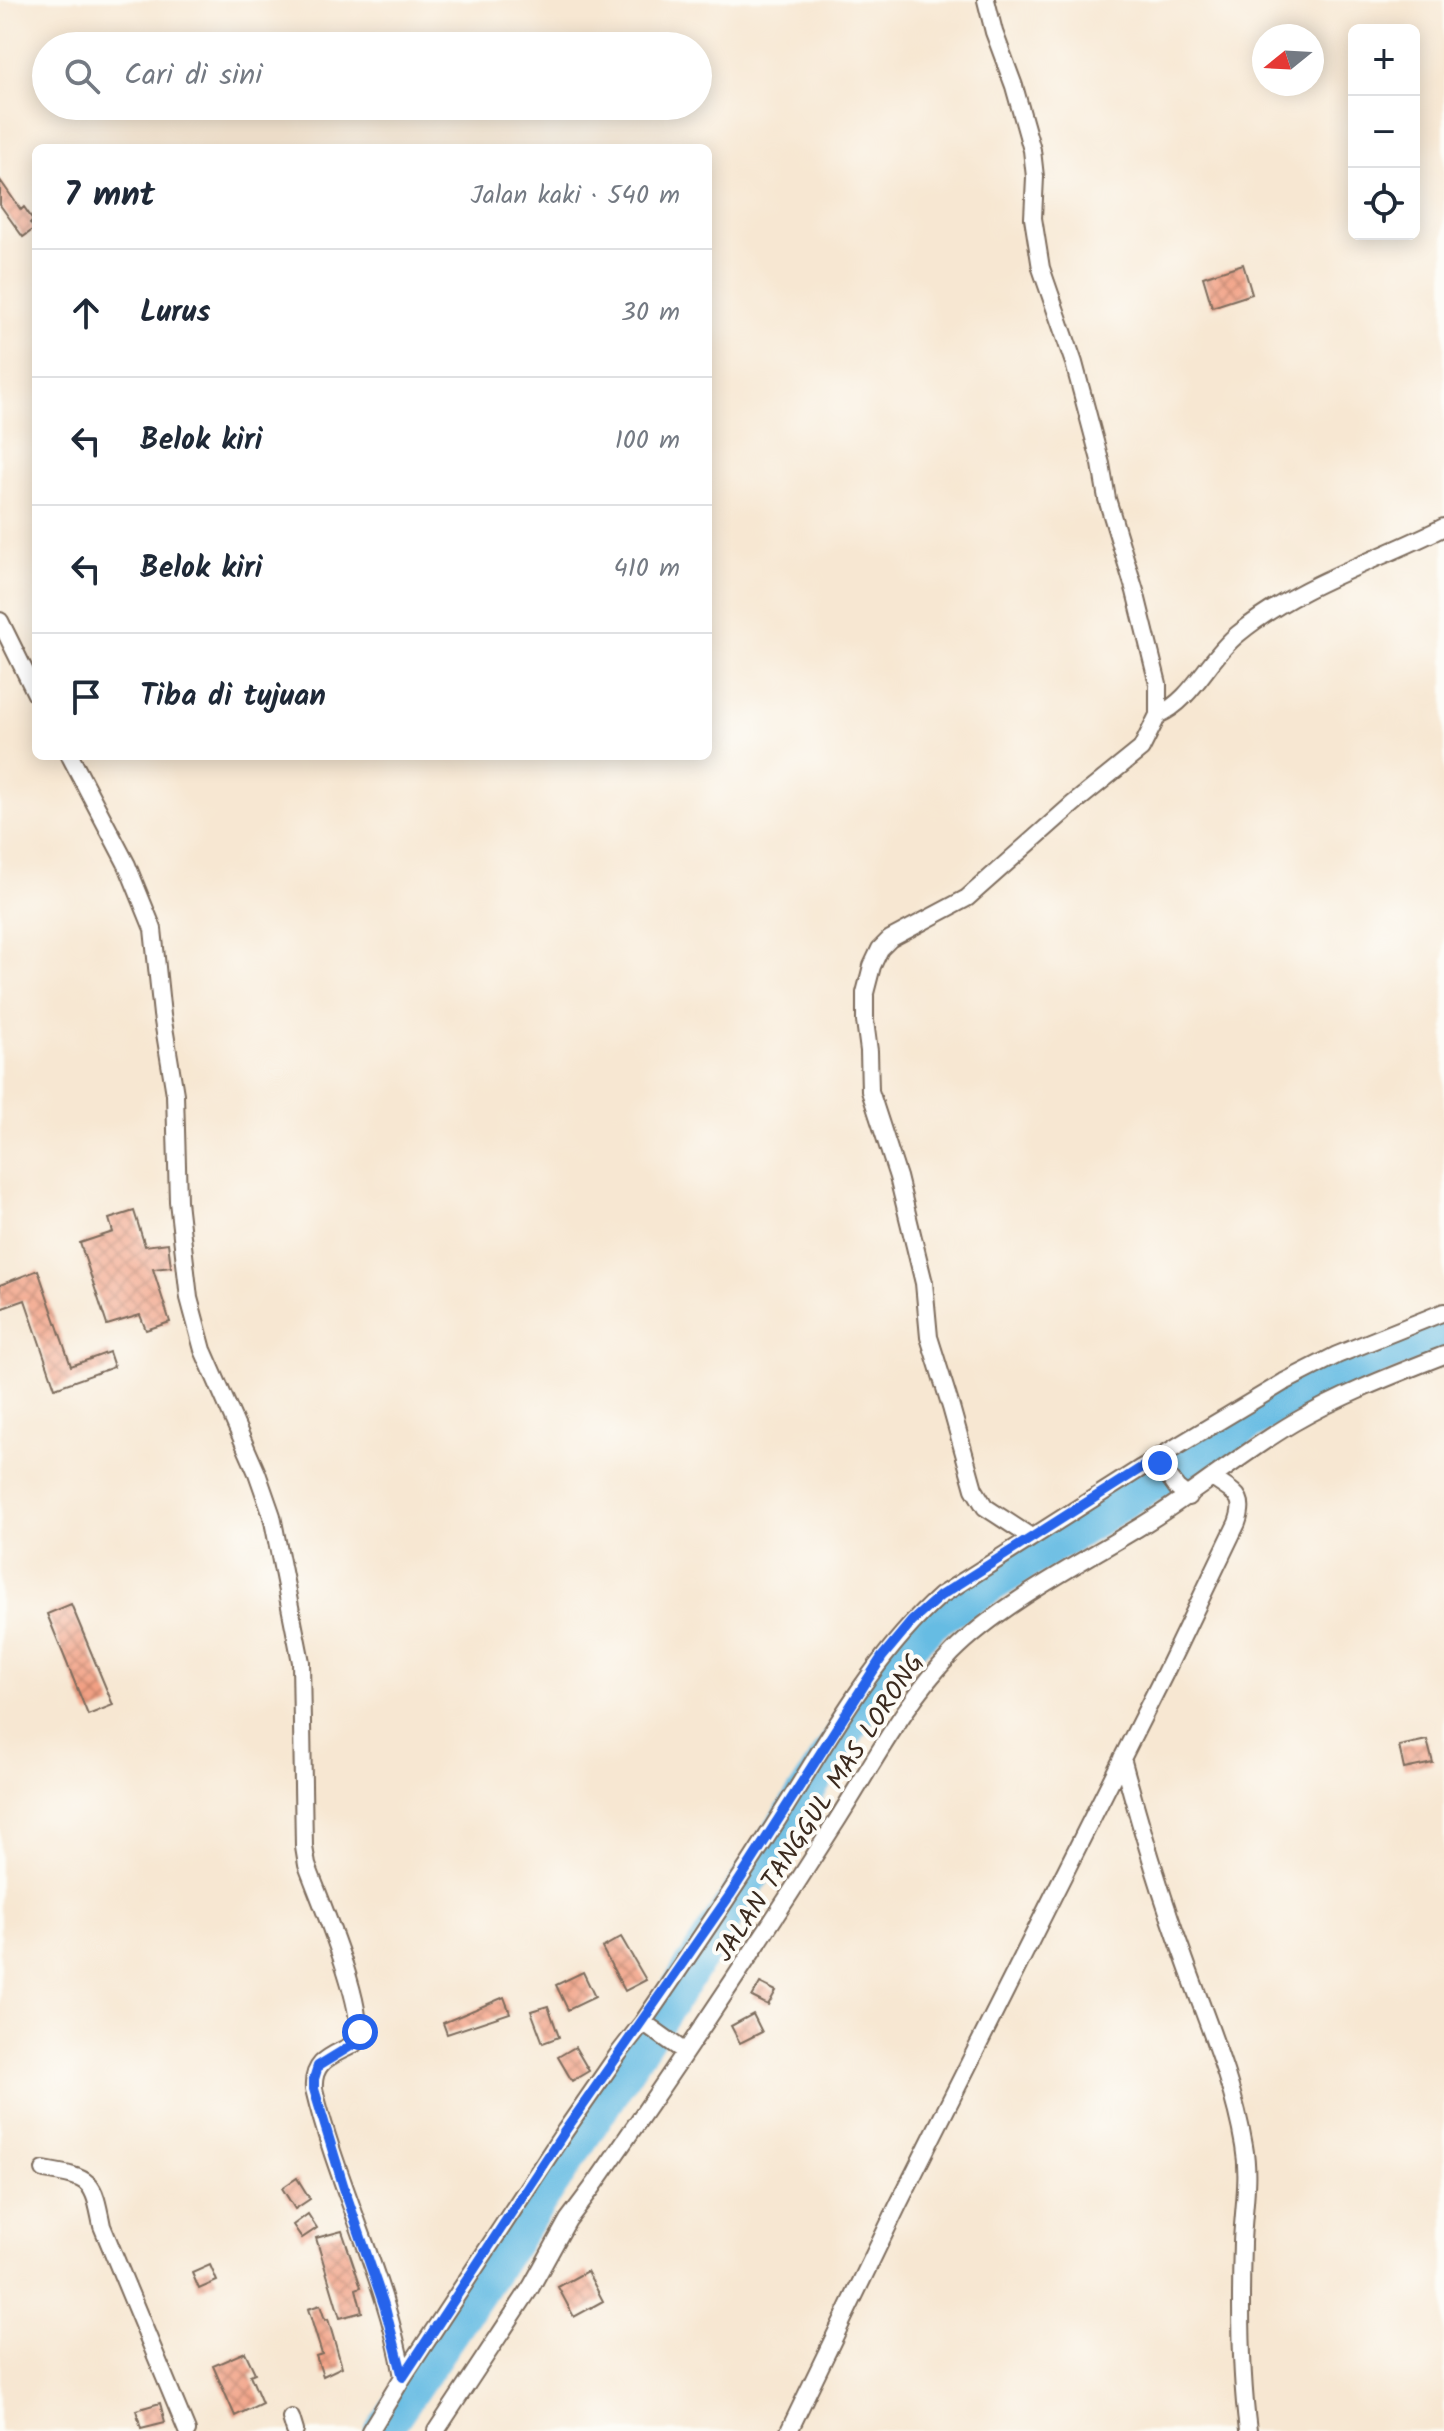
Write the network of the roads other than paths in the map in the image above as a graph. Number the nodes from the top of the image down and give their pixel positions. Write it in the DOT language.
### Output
graph roads {
  1 [pos="986,0"];
  2 [pos="1444,527"];
  3 [pos="0,621"];
  4 [pos="32,686"];
  5 [pos="1158,715"];
  6 [pos="72,760"];
  7 [pos="1444,1312"];
  8 [pos="1444,1355"];
  9 [pos="1158,1461"];
  10 [pos="1214,1479"];
  11 [pos="1182,1493"];
  12 [pos="1031,1537"];
  13 [pos="1122,1758"];
  14 [pos="643,2022"];
  15 [pos="685,2052"];
  16 [pos="44,2170"];
  17 [pos="403,2377"];
  18 [pos="187,2431"];
  19 [pos="370,2431"];
  20 [pos="436,2431"];
  21 [pos="789,2431"];
  22 [pos="1248,2431"];
  1 -- 5 [label="street"];
  2 -- 5 [label="street"];
  3 -- 4 [label="street"];
  5 -- 12 [label="street"];
  6 -- 17 [label="street"];
  7 -- 9 [label="street"];
  8 -- 10 [label="street, JALAN TANGGUL MAS LORONG"];
  9 -- 11 [label="street"];
  9 -- 12 [label="street"];
  10 -- 11 [label="street, JALAN TANGGUL MAS LORONG"];
  10 -- 13 [label="street"];
  11 -- 15 [label="street, JALAN TANGGUL MAS LORONG"];
  12 -- 14 [label="street"];
  13 -- 21 [label="street"];
  13 -- 22 [label="street"];
  14 -- 15 [label="street"];
  14 -- 17 [label="street"];
  15 -- 20 [label="street, JALAN TANGGUL MAS LORONG"];
  16 -- 18 [label="street"];
  17 -- 19 [label="street"];
}
